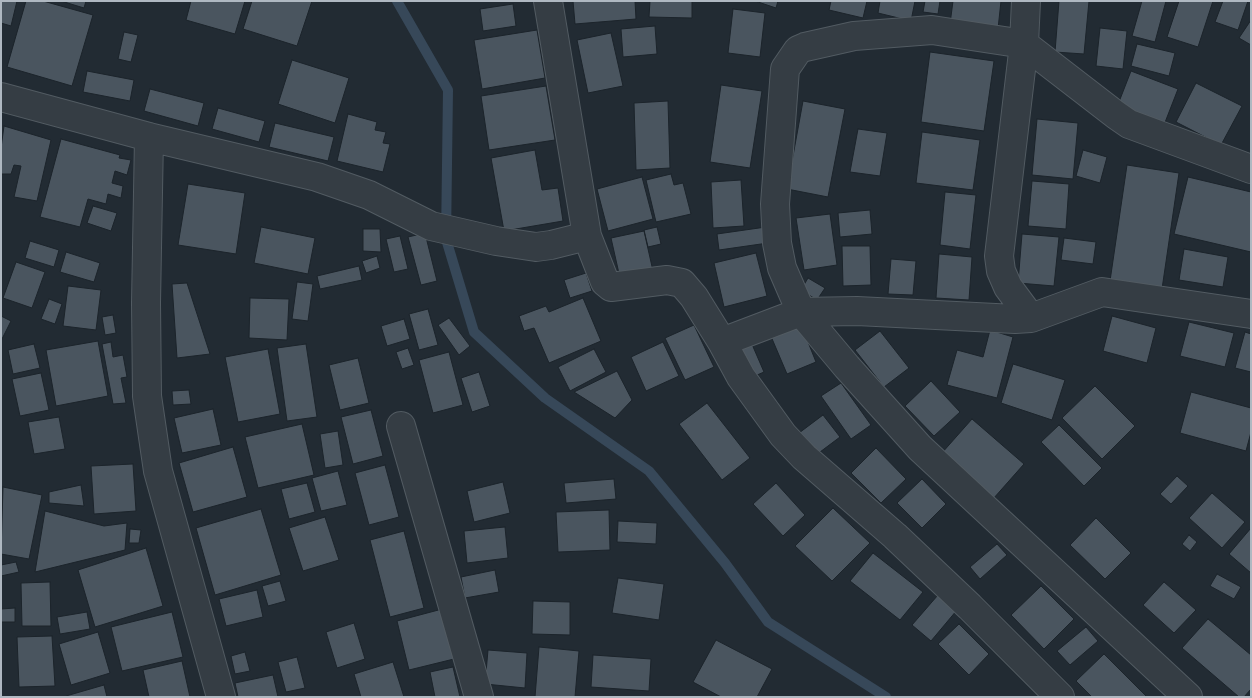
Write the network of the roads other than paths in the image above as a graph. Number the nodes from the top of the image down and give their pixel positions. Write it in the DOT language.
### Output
graph roads {
  1 [pos="548,1"];
  2 [pos="1026,1"];
  3 [pos="1024,44"];
  4 [pos="1,97"];
  5 [pos="149,137"];
  6 [pos="1251,169"];
  7 [pos="587,236"];
  8 [pos="801,312"];
  9 [pos="1251,314"];
  10 [pos="1031,318"];
  11 [pos="722,342"];
  12 [pos="401,426"];
  13 [pos="221,697"];
  14 [pos="479,697"];
  15 [pos="1060,697"];
  16 [pos="1188,697"];
  1 -- 7 [label="street"];
  2 -- 3 [label="street"];
  3 -- 6 [label="street"];
  3 -- 8 [label="street"];
  3 -- 10 [label="street"];
  4 -- 5 [label="street"];
  5 -- 7 [label="street"];
  5 -- 13 [label="street"];
  7 -- 11 [label="street"];
  8 -- 10 [label="street"];
  8 -- 11 [label="street"];
  8 -- 16 [label="street"];
  9 -- 10 [label="street"];
  11 -- 15 [label="street"];
  12 -- 14 [label="street"];
}
